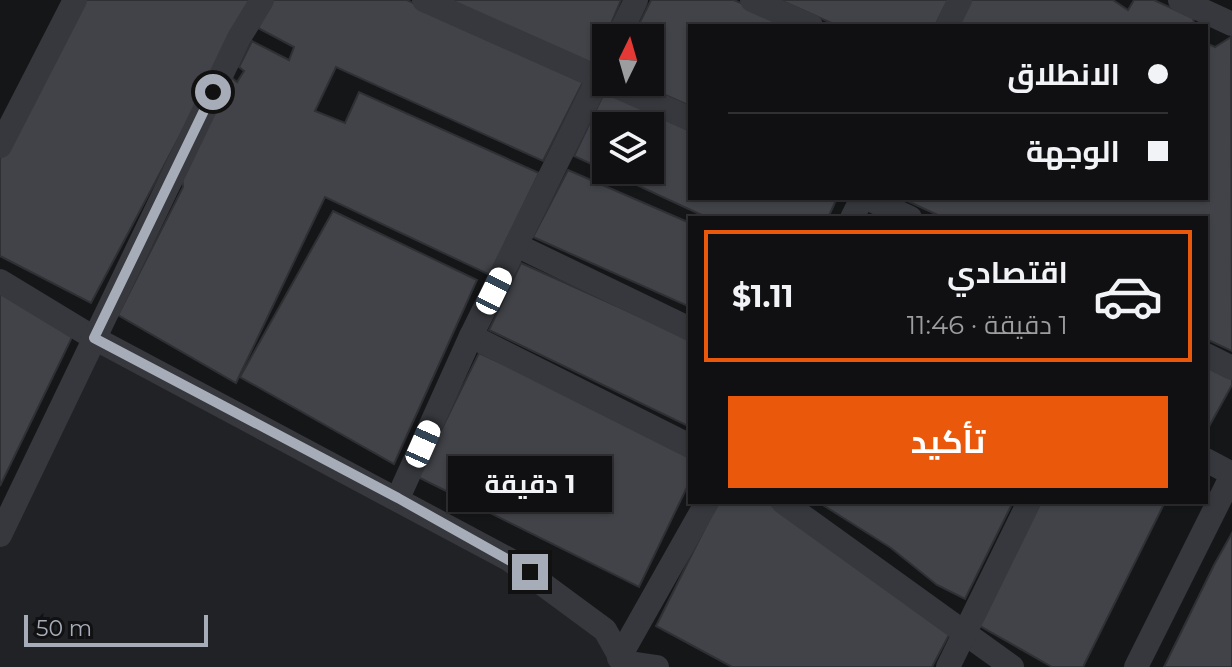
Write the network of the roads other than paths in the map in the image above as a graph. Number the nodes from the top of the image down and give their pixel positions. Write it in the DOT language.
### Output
graph roads {
  1 [pos="75,0"];
  2 [pos="262,0"];
  3 [pos="424,0"];
  4 [pos="636,0"];
  5 [pos="752,0"];
  6 [pos="960,0"];
  7 [pos="1180,0"];
  8 [pos="1229,14"];
  9 [pos="625,24"];
  10 [pos="806,24"];
  11 [pos="948,24"];
  12 [pos="592,71"];
  13 [pos="594,96"];
  14 [pos="645,96"];
  15 [pos="688,118"];
  16 [pos="0,146"];
  17 [pos="869,200"];
  18 [pos="905,216"];
  19 [pos="516,245"];
  20 [pos="0,281"];
  21 [pos="688,328"];
  22 [pos="471,336"];
  23 [pos="94,338"];
  24 [pos="1208,356"];
  25 [pos="1232,368"];
  26 [pos="688,445"];
  27 [pos="1208,461"];
  28 [pos="1232,474"];
  29 [pos="398,498"];
  30 [pos="706,504"];
  31 [pos="786,504"];
  32 [pos="1028,504"];
  33 [pos="0,535"];
  34 [pos="965,634"];
  35 [pos="619,658"];
  36 [pos="657,667"];
  37 [pos="948,667"];
  38 [pos="1012,667"];
  39 [pos="1136,667"];
  1 -- 16 [label="street"];
  2 -- 23 [label="street"];
  3 -- 12 [label="street"];
  4 -- 9 [label="street"];
  5 -- 10 [label="street"];
  6 -- 11 [label="street"];
  7 -- 8 [label="street"];
  13 -- 19 [label="street"];
  14 -- 15 [label="street"];
  17 -- 18 [label="street"];
  19 -- 21 [label="street"];
  19 -- 22 [label="street"];
  20 -- 23 [label="street"];
  22 -- 26 [label="street"];
  22 -- 29 [label="street"];
  23 -- 29 [label="street"];
  23 -- 33 [label="street"];
  24 -- 25 [label="street"];
  27 -- 28 [label="street"];
  28 -- 39 [label="street"];
  29 -- 35 [label="street"];
  30 -- 35 [label="street"];
  31 -- 34 [label="street"];
  32 -- 34 [label="street"];
  34 -- 37 [label="street"];
  34 -- 38 [label="street"];
  35 -- 36 [label="street"];
}
